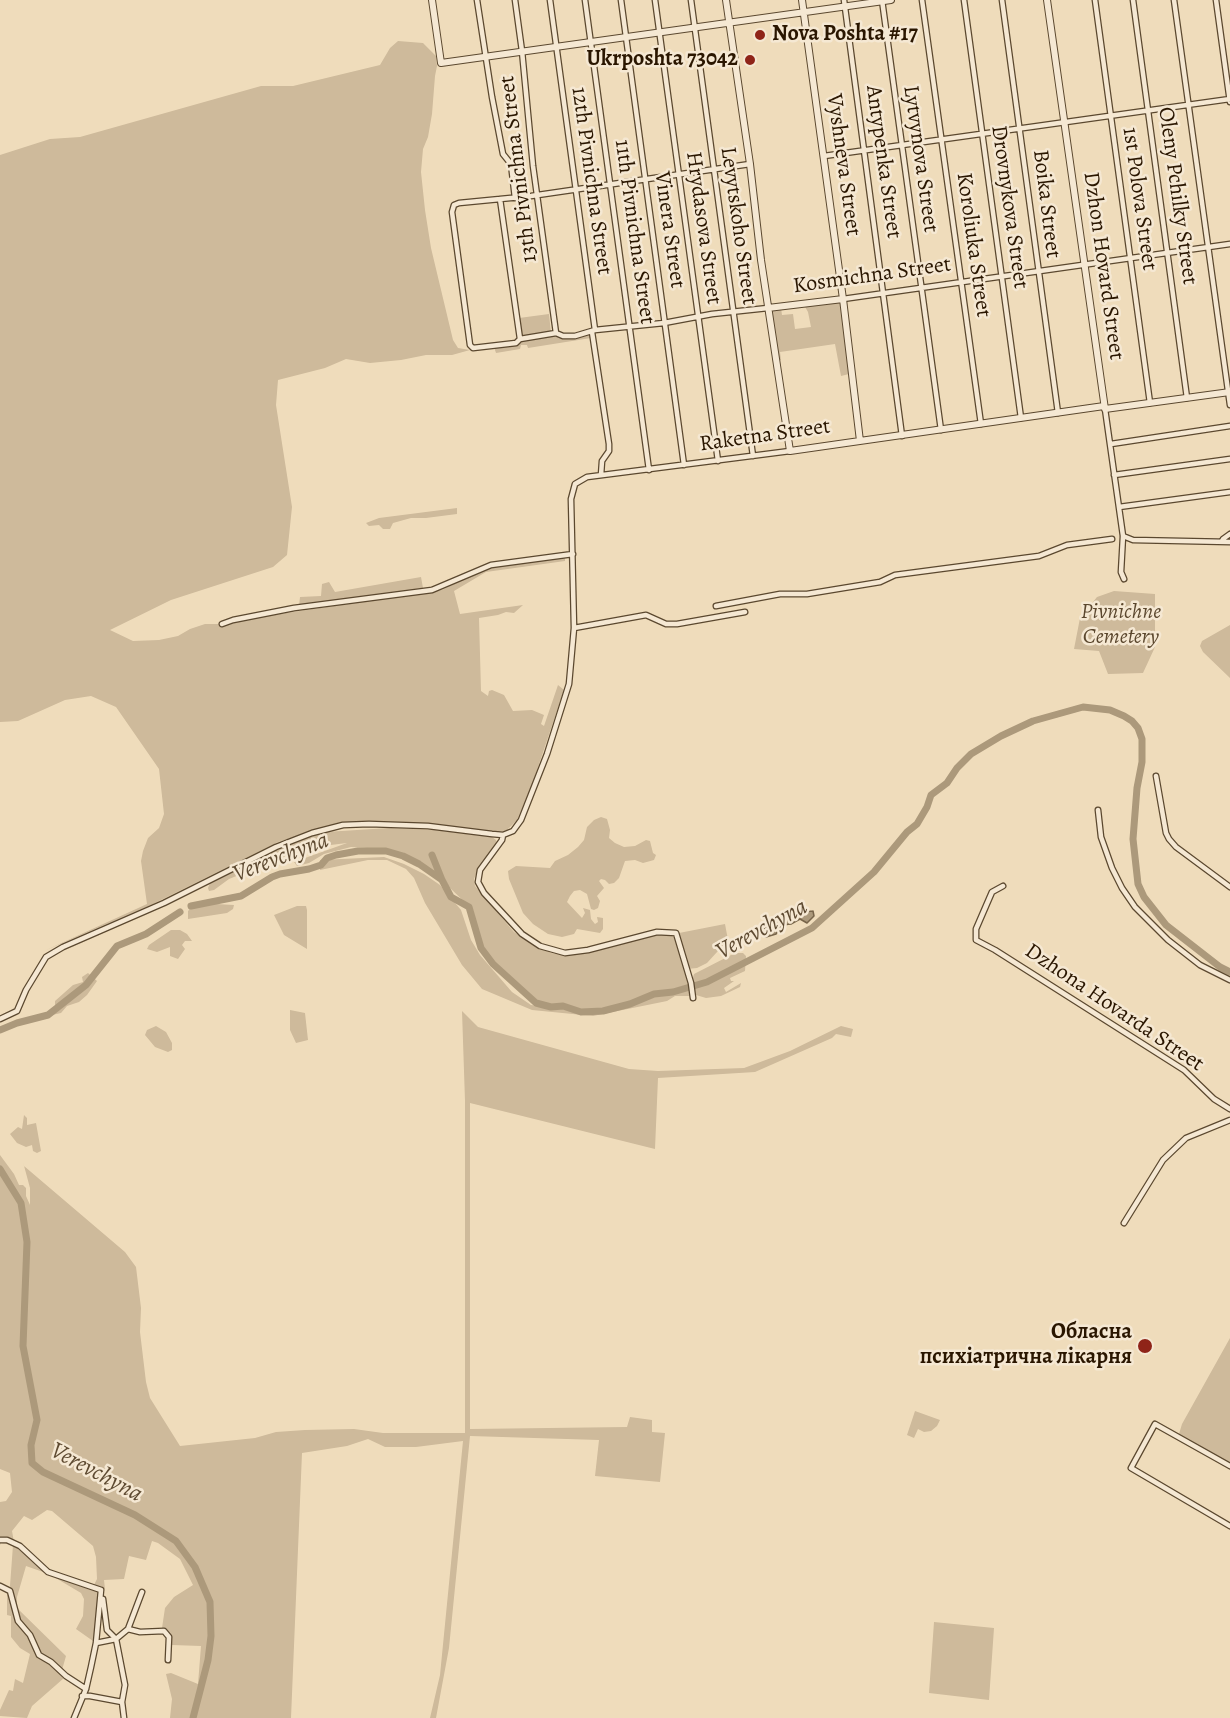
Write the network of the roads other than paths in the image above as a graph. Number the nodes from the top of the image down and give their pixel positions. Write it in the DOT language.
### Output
graph roads {
  1 [pos="432,0"];
  2 [pos="477,0"];
  3 [pos="515,0"];
  4 [pos="550,0"];
  5 [pos="585,0"];
  6 [pos="621,0"];
  7 [pos="655,0"];
  8 [pos="691,0"];
  9 [pos="726,0"];
  10 [pos="802,0"];
  11 [pos="891,0"];
  12 [pos="922,0"];
  13 [pos="964,0"];
  14 [pos="1002,0"];
  15 [pos="1047,0"];
  16 [pos="1095,0"];
  17 [pos="1133,0"];
  18 [pos="1174,0"];
  19 [pos="1216,0"];
  20 [pos="882,1"];
  21 [pos="844,3"];
  22 [pos="804,12"];
  23 [pos="729,22"];
  24 [pos="695,27"];
  25 [pos="660,32"];
  26 [pos="626,36"];
  27 [pos="591,41"];
  28 [pos="557,46"];
  29 [pos="522,51"];
  30 [pos="485,56"];
  31 [pos="1230,100"];
  32 [pos="1189,104"];
  33 [pos="1148,109"];
  34 [pos="1111,115"];
  35 [pos="1064,121"];
  36 [pos="1020,128"];
  37 [pos="982,133"];
  38 [pos="942,138"];
  39 [pos="901,144"];
  40 [pos="864,150"];
  41 [pos="824,156"];
  42 [pos="750,164"];
  43 [pos="714,169"];
  44 [pos="679,175"];
  45 [pos="645,180"];
  46 [pos="610,184"];
  47 [pos="575,190"];
  48 [pos="537,195"];
  49 [pos="515,198"];
  50 [pos="500,199"];
  51 [pos="1230,244"];
  52 [pos="1208,248"];
  53 [pos="1168,252"];
  54 [pos="1130,258"];
  55 [pos="1085,264"];
  56 [pos="1038,270"];
  57 [pos="1001,276"];
  58 [pos="961,282"];
  59 [pos="921,287"];
  60 [pos="884,292"];
  61 [pos="843,299"];
  62 [pos="768,308"];
  63 [pos="733,311"];
  64 [pos="698,317"];
  65 [pos="664,322"];
  66 [pos="630,326"];
  67 [pos="594,331"];
  68 [pos="556,333"];
  69 [pos="520,340"];
  70 [pos="1229,392"];
  71 [pos="1187,398"];
  72 [pos="1150,403"];
  73 [pos="1230,405"];
  74 [pos="1105,408"];
  75 [pos="1058,413"];
  76 [pos="1022,418"];
  77 [pos="981,424"];
  78 [pos="1230,426"];
  79 [pos="941,430"];
  80 [pos="902,436"];
  81 [pos="860,441"];
  82 [pos="1111,444"];
  83 [pos="790,451"];
  84 [pos="753,456"];
  85 [pos="1230,459"];
  86 [pos="718,461"];
  87 [pos="684,465"];
  88 [pos="649,470"];
  89 [pos="601,475"];
  90 [pos="1114,475"];
  91 [pos="1230,492"];
  92 [pos="1119,507"];
  93 [pos="1230,534"];
  94 [pos="1123,537"];
  95 [pos="1112,539"];
  96 [pos="1222,542"];
  97 [pos="1230,542"];
  98 [pos="573,554"];
  99 [pos="1124,579"];
  100 [pos="716,606"];
  101 [pos="745,612"];
  102 [pos="222,624"];
  103 [pos="574,628"];
  104 [pos="1156,776"];
  105 [pos="1098,810"];
  106 [pos="502,835"];
  107 [pos="1003,885"];
  108 [pos="1230,887"];
  109 [pos="1230,981"];
  110 [pos="693,998"];
  111 [pos="0,1019"];
  112 [pos="1230,1108"];
  113 [pos="1230,1120"];
  114 [pos="1124,1223"];
  115 [pos="1230,1466"];
  116 [pos="1230,1526"];
  117 [pos="1,1540"];
  118 [pos="0,1586"];
  119 [pos="101,1590"];
  120 [pos="142,1592"];
  121 [pos="128,1629"];
  122 [pos="116,1639"];
  123 [pos="96,1643"];
  124 [pos="168,1660"];
  125 [pos="86,1689"];
  126 [pos="82,1696"];
  127 [pos="122,1702"];
  128 [pos="74,1718"];
  129 [pos="124,1718"];
  1 -- 30 [label="street"];
  2 -- 30 [label="street"];
  3 -- 29 [label="street, 13th Pivnichna Street"];
  4 -- 28 [label="street, 12th Pivnichna Street"];
  5 -- 27 [label="street, 11th Pivnichna Street"];
  6 -- 26 [label="street, Vinera Street"];
  7 -- 25 [label="street, Hrydasova Street"];
  8 -- 24 [label="street, Levytskoho Street"];
  9 -- 23 [label="street"];
  10 -- 22 [label="street, Vyshneva Street"];
  11 -- 20 [label="street"];
  12 -- 38 [label="street, Koroliuka Street"];
  13 -- 37 [label="street, Drovnykova Street"];
  14 -- 36 [label="street, Boika Street"];
  15 -- 35 [label="street, Dzhon Hovard Street"];
  16 -- 34 [label="street, 1st Polova Street"];
  17 -- 33 [label="street, Oleny Pchilky Street"];
  18 -- 32 [label="street"];
  19 -- 31 [label="street"];
  20 -- 21 [label="street"];
  20 -- 39 [label="street, Lytvynova Street"];
  21 -- 22 [label="street"];
  21 -- 40 [label="street, Antypenka Street"];
  22 -- 23 [label="street"];
  22 -- 41 [label="street, Vyshneva Street"];
  23 -- 24 [label="street"];
  23 -- 42 [label="street"];
  24 -- 25 [label="street"];
  24 -- 43 [label="street, Levytskoho Street"];
  25 -- 26 [label="street"];
  25 -- 44 [label="street, Hrydasova Street"];
  26 -- 27 [label="street"];
  26 -- 45 [label="street, Vinera Street"];
  27 -- 28 [label="street"];
  27 -- 46 [label="street, 11th Pivnichna Street"];
  28 -- 29 [label="street"];
  28 -- 47 [label="street, 12th Pivnichna Street"];
  29 -- 30 [label="street"];
  29 -- 48 [label="street, 13th Pivnichna Street"];
  30 -- 49 [label="street"];
  31 -- 32 [label="street"];
  32 -- 33 [label="street"];
  32 -- 52 [label="street"];
  33 -- 34 [label="street"];
  33 -- 53 [label="street, Oleny Pchilky Street"];
  34 -- 35 [label="street"];
  34 -- 54 [label="street, 1st Polova Street"];
  35 -- 36 [label="street"];
  35 -- 55 [label="street, Dzhon Hovard Street"];
  36 -- 37 [label="street"];
  36 -- 56 [label="street, Boika Street"];
  37 -- 38 [label="street"];
  37 -- 57 [label="street, Drovnykova Street"];
  38 -- 39 [label="street"];
  38 -- 58 [label="street, Koroliuka Street"];
  39 -- 40 [label="street"];
  39 -- 59 [label="street, Lytvynova Street"];
  40 -- 41 [label="street"];
  40 -- 60 [label="street, Antypenka Street"];
  41 -- 61 [label="street, Vyshneva Street"];
  42 -- 43 [label="street"];
  42 -- 62 [label="street"];
  43 -- 44 [label="street"];
  43 -- 63 [label="street, Levytskoho Street"];
  44 -- 45 [label="street"];
  44 -- 64 [label="street, Hrydasova Street"];
  45 -- 46 [label="street"];
  45 -- 65 [label="street, Vinera Street"];
  46 -- 47 [label="street"];
  46 -- 66 [label="street, 11th Pivnichna Street"];
  47 -- 48 [label="street"];
  47 -- 67 [label="street, 12th Pivnichna Street"];
  48 -- 49 [label="street"];
  48 -- 68 [label="street, 13th Pivnichna Street"];
  49 -- 50 [label="street"];
  50 -- 69 [label="street"];
  50 -- 69 [label="street, Kosmichna Street"];
  51 -- 52 [label="street, Kosmichna Street"];
  52 -- 53 [label="street, Kosmichna Street"];
  52 -- 70 [label="street"];
  53 -- 54 [label="street, Kosmichna Street"];
  53 -- 71 [label="street, Oleny Pchilky Street"];
  54 -- 55 [label="street, Kosmichna Street"];
  54 -- 72 [label="street, 1st Polova Street"];
  55 -- 56 [label="street, Kosmichna Street"];
  55 -- 74 [label="street, Dzhon Hovard Street"];
  56 -- 57 [label="street, Kosmichna Street"];
  56 -- 75 [label="street, Boika Street"];
  57 -- 58 [label="street, Kosmichna Street"];
  57 -- 76 [label="street, Drovnykova Street"];
  58 -- 59 [label="street, Kosmichna Street"];
  58 -- 77 [label="street, Koroliuka Street"];
  59 -- 60 [label="street, Kosmichna Street"];
  59 -- 79 [label="street, Lytvynova Street"];
  60 -- 61 [label="street, Kosmichna Street"];
  60 -- 80 [label="street, Antypenka Street"];
  61 -- 62 [label="street, Kosmichna Street"];
  61 -- 81 [label="street, Vyshneva Street"];
  62 -- 63 [label="street, Kosmichna Street"];
  62 -- 83 [label="street"];
  63 -- 64 [label="street, Kosmichna Street"];
  63 -- 84 [label="street, Levytskoho Street"];
  64 -- 65 [label="street, Kosmichna Street"];
  64 -- 86 [label="street, Hrydasova Street"];
  65 -- 66 [label="street, Kosmichna Street"];
  65 -- 87 [label="street, Vinera Street"];
  66 -- 67 [label="street, Kosmichna Street"];
  66 -- 88 [label="street, 11th Pivnichna Street"];
  67 -- 68 [label="street, Kosmichna Street"];
  67 -- 89 [label="street, 12th Pivnichna Street"];
  68 -- 69 [label="street, Kosmichna Street"];
  70 -- 71 [label="street, Raketna Street"];
  70 -- 73 [label="street"];
  71 -- 72 [label="street, Raketna Street"];
  72 -- 74 [label="street, Raketna Street"];
  74 -- 75 [label="street, Raketna Street"];
  74 -- 82 [label="street, Dzhon Hovard Street"];
  75 -- 76 [label="street, Raketna Street"];
  76 -- 77 [label="street, Raketna Street"];
  77 -- 79 [label="street, Raketna Street"];
  78 -- 82 [label="street"];
  79 -- 80 [label="street, Raketna Street"];
  80 -- 81 [label="street, Raketna Street"];
  81 -- 83 [label="street, Raketna Street"];
  82 -- 90 [label="street, Dzhon Hovard Street"];
  83 -- 84 [label="street, Raketna Street"];
  84 -- 86 [label="street, Raketna Street"];
  85 -- 90 [label="street"];
  86 -- 87 [label="street, Raketna Street"];
  87 -- 88 [label="street, Raketna Street"];
  88 -- 89 [label="street, Raketna Street"];
  89 -- 98 [label="street, Raketna Street"];
  90 -- 92 [label="street, Dzhon Hovard Street"];
  91 -- 92 [label="street"];
  92 -- 94 [label="street, Dzhon Hovard Street"];
  93 -- 96 [label="street"];
  94 -- 96 [label="street"];
  94 -- 99 [label="street, Dzhon Hovard Street"];
  95 -- 100 [label="street"];
  96 -- 97 [label="street"];
  98 -- 102 [label="street"];
  98 -- 103 [label="street, Raketna Street"];
  101 -- 103 [label="street"];
  103 -- 106 [label="street, Raketna Street"];
  104 -- 108 [label="street"];
  105 -- 109 [label="street"];
  106 -- 110 [label="street, Raketna Street"];
  106 -- 111 [label="street"];
  107 -- 112 [label="street, Dzhona Hovarda Street"];
  113 -- 114 [label="street"];
  115 -- 116 [label="street"];
  117 -- 119 [label="street"];
  118 -- 125 [label="street"];
  119 -- 122 [label="street"];
  119 -- 123 [label="street"];
  120 -- 121 [label="street"];
  121 -- 122 [label="street"];
  121 -- 124 [label="street"];
  122 -- 123 [label="street"];
  122 -- 127 [label="street"];
  123 -- 125 [label="street"];
  125 -- 126 [label="street"];
  126 -- 127 [label="street"];
  126 -- 128 [label="street"];
  127 -- 129 [label="street"];
}
